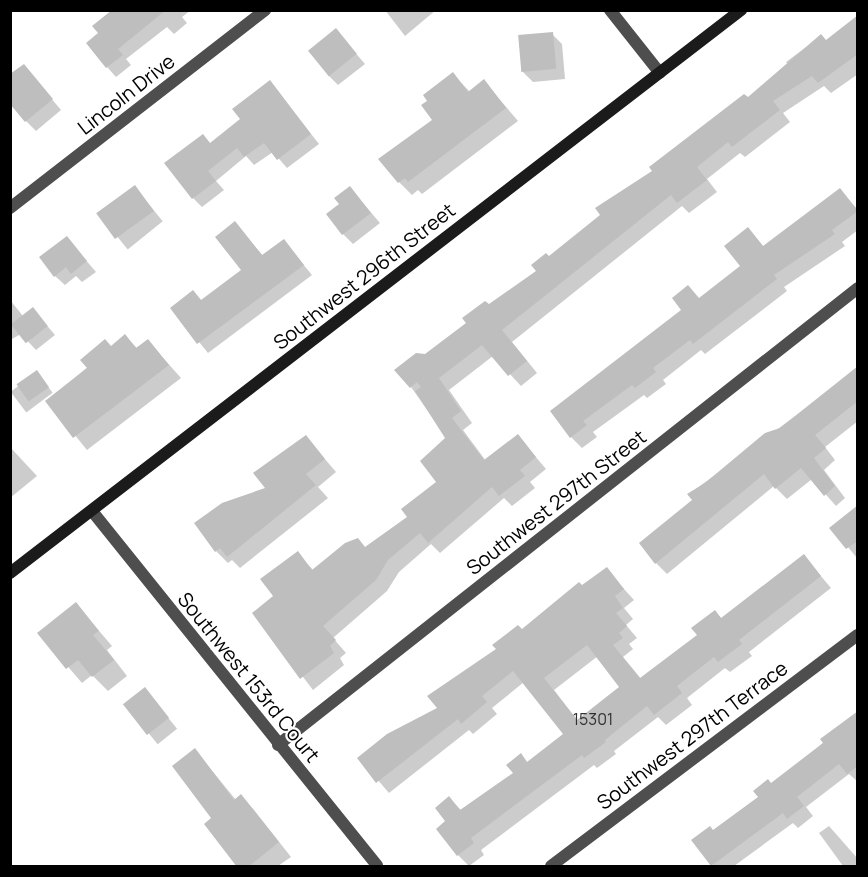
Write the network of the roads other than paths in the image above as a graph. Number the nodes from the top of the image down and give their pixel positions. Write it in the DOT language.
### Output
graph roads {
  1 [pos="265,10"];
  2 [pos="610,10"];
  3 [pos="741,10"];
  4 [pos="660,73"];
  5 [pos="10,208"];
  6 [pos="858,288"];
  7 [pos="92,511"];
  8 [pos="10,573"];
  9 [pos="858,635"];
  10 [pos="278,746"];
  11 [pos="377,867"];
  12 [pos="550,867"];
  1 -- 5 [label="street, Lincoln Drive"];
  2 -- 4 [label="street"];
  3 -- 4 [label="street, Southwest 296th Street"];
  4 -- 7 [label="street, Southwest 296th Street"];
  6 -- 10 [label="street, Southwest 297th Street"];
  7 -- 8 [label="street, Southwest 296th Street"];
  7 -- 10 [label="street, Southwest 153rd Court"];
  9 -- 12 [label="street, Southwest 297th Terrace"];
  10 -- 11 [label="street, Southwest 153rd Court"];
}
